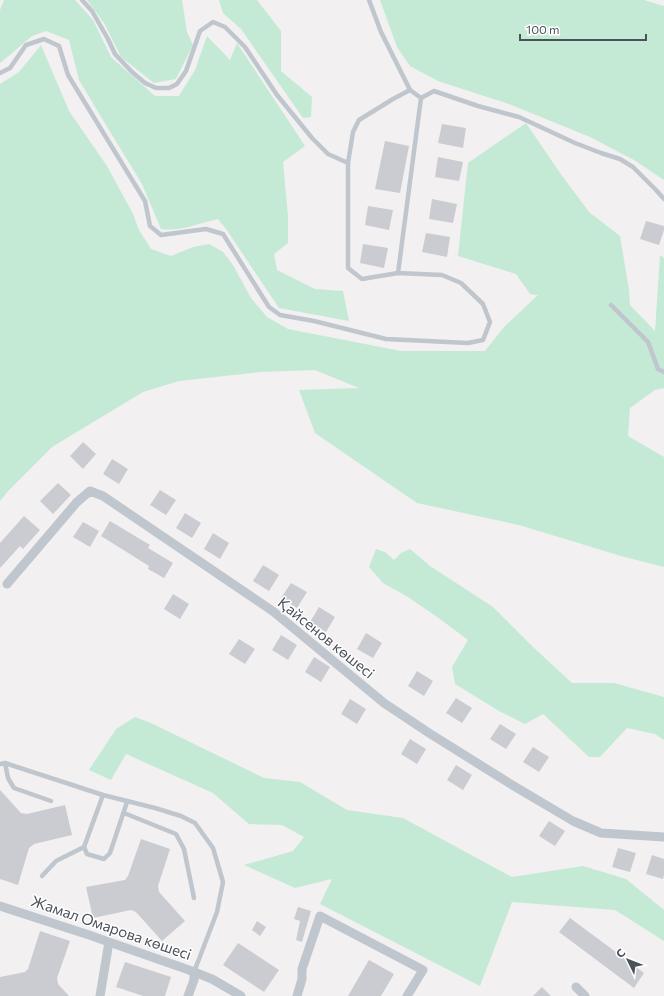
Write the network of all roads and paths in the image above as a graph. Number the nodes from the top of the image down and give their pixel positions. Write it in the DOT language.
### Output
graph roads {
  1 [pos="82,0"];
  2 [pos="369,0"];
  3 [pos="0,73"];
  4 [pos="410,90"];
  5 [pos="421,98"];
  6 [pos="348,163"];
  7 [pos="664,199"];
  8 [pos="398,273"];
  9 [pos="611,305"];
  10 [pos="664,372"];
  11 [pos="7,584"];
  12 [pos="5,763"];
  13 [pos="0,764"];
  14 [pos="103,795"];
  15 [pos="51,801"];
  16 [pos="127,802"];
  17 [pos="124,813"];
  18 [pos="664,837"];
  19 [pos="84,847"];
  20 [pos="42,876"];
  21 [pos="194,898"];
  22 [pos="0,906"];
  23 [pos="109,942"];
  24 [pos="194,972"];
  25 [pos="212,979"];
  26 [pos="576,987"];
  27 [pos="100,996"];
  28 [pos="188,996"];
  29 [pos="230,996"];
  30 [pos="241,996"];
  31 [pos="296,996"];
  32 [pos="407,996"];
  33 [pos="585,996"];
  1 -- 6 [label="lane"];
  2 -- 4 [label="lane"];
  3 -- 8 [label="lane"];
  4 -- 5 [label="lane"];
  4 -- 6 [label="lane"];
  5 -- 7 [label="lane"];
  5 -- 8 [label="lane"];
  6 -- 8 [label="lane"];
  9 -- 10 [label="lane"];
  11 -- 18 [label="street, Қайсенов көшесі"];
  12 -- 13 [label="lane"];
  12 -- 14 [label="lane"];
  12 -- 15 [label="lane"];
  14 -- 16 [label="lane"];
  14 -- 19 [label="lane"];
  16 -- 17 [label="lane"];
  16 -- 24 [label="lane"];
  17 -- 19 [label="lane"];
  17 -- 21 [label="lane"];
  19 -- 20 [label="lane"];
  22 -- 23 [label="street, Жамал Омарова көшесі"];
  23 -- 24 [label="street, Жамал Омарова көшесі"];
  23 -- 27 [label="street"];
  24 -- 25 [label="street, Жамал Омарова көшесі"];
  24 -- 28 [label="street"];
  25 -- 29 [label="street, Жамал Омарова көшесі"];
  25 -- 30 [label="street, Жамал Омарова көшесі"];
  26 -- 33 [label="street"];
  31 -- 32 [label="street"];
}
